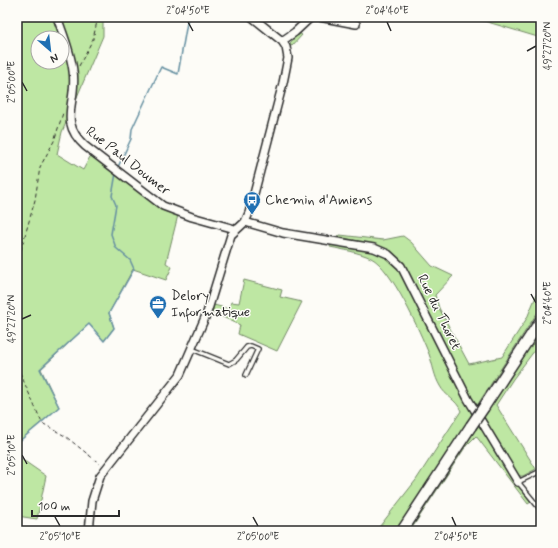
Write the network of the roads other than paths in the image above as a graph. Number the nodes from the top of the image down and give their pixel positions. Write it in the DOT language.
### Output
graph roads {
  1 [pos="57,17"];
  2 [pos="252,17"];
  3 [pos="311,17"];
  4 [pos="319,17"];
  5 [pos="356,24"];
  6 [pos="282,41"];
  7 [pos="244,222"];
  8 [pos="235,229"];
  9 [pos="541,312"];
  10 [pos="541,320"];
  11 [pos="541,324"];
  12 [pos="524,346"];
  13 [pos="192,349"];
  14 [pos="246,375"];
  15 [pos="541,471"];
  16 [pos="518,482"];
  17 [pos="541,510"];
  18 [pos="89,531"];
  19 [pos="402,531"];
  1 -- 8 [label="street, Rue Paul Doumer"];
  2 -- 6 [label="street"];
  3 -- 6 [label="street"];
  4 -- 5 [label="street"];
  6 -- 7 [label="street"];
  7 -- 8 [label="street"];
  7 -- 16 [label="street, Rue du Thoret"];
  8 -- 13 [label="street"];
  9 -- 12 [label="main road"];
  10 -- 12 [label="main road"];
  11 -- 12 [label="main road"];
  12 -- 19 [label="main road, bridge"];
  13 -- 14 [label="lane"];
  13 -- 18 [label="street"];
  15 -- 16 [label="lane"];
  16 -- 17 [label="lane, Rue du Thoret"];
}
